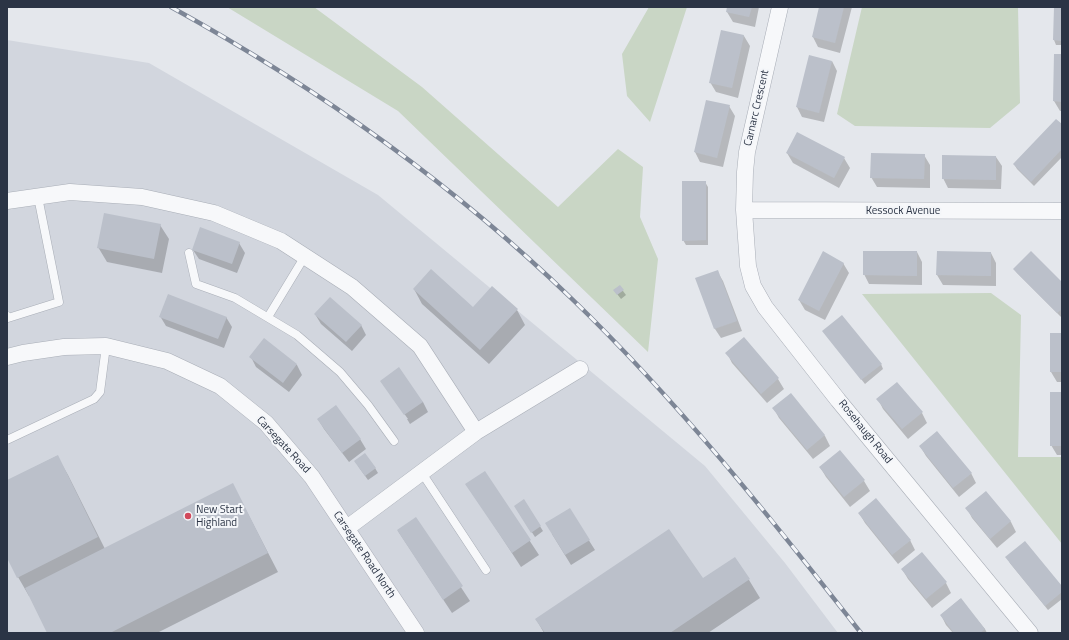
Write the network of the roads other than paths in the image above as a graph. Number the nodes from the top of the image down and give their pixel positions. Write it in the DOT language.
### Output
graph roads {
  1 [pos="780,7"];
  2 [pos="38,196"];
  3 [pos="7,201"];
  4 [pos="744,210"];
  5 [pos="1062,211"];
  6 [pos="189,253"];
  7 [pos="305,256"];
  8 [pos="7,316"];
  9 [pos="268,318"];
  10 [pos="106,346"];
  11 [pos="7,357"];
  12 [pos="580,369"];
  13 [pos="476,432"];
  14 [pos="7,440"];
  15 [pos="394,442"];
  16 [pos="422,473"];
  17 [pos="312,477"];
  18 [pos="347,528"];
  19 [pos="486,570"];
  20 [pos="416,633"];
  21 [pos="1030,633"];
  1 -- 4 [label="street, Carnarc Crescent"];
  2 -- 3 [label="street"];
  2 -- 7 [label="street"];
  2 -- 8 [label="lane"];
  4 -- 5 [label="street, Kessock Avenue"];
  4 -- 21 [label="street, Rosehaugh Road"];
  6 -- 9 [label="lane"];
  7 -- 9 [label="lane"];
  7 -- 13 [label="street"];
  9 -- 15 [label="lane"];
  10 -- 11 [label="street, Carsegate Road"];
  10 -- 14 [label="lane"];
  10 -- 17 [label="street, Carsegate Road"];
  12 -- 13 [label="street"];
  13 -- 16 [label="street"];
  16 -- 18 [label="street"];
  16 -- 19 [label="lane"];
  17 -- 18 [label="street, Carsegate Road North"];
  18 -- 20 [label="street, Carsegate Road North"];
}
